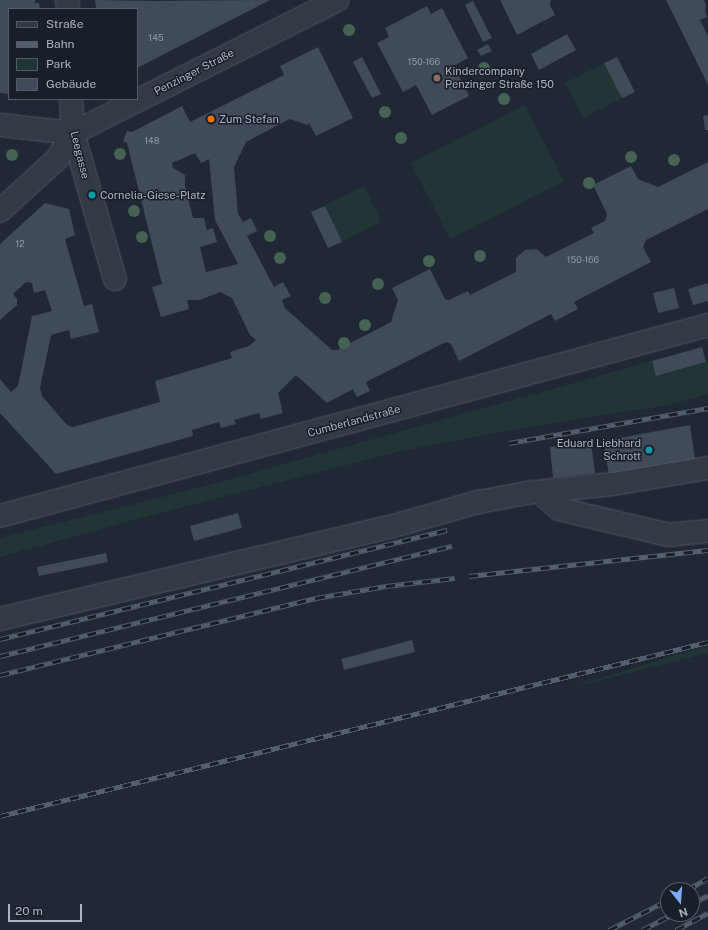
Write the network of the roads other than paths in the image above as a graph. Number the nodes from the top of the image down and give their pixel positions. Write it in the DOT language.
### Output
graph roads {
  1 [pos="337,0"];
  2 [pos="71,100"];
  3 [pos="0,125"];
  4 [pos="73,133"];
  5 [pos="0,211"];
  6 [pos="115,279"];
  7 [pos="708,325"];
  8 [pos="708,468"];
  9 [pos="540,492"];
  10 [pos="0,516"];
  11 [pos="708,531"];
  12 [pos="0,619"];
  1 -- 4 [label="street, Penzinger Straße"];
  2 -- 4 [label="street, Leegasse"];
  3 -- 4 [label="street"];
  4 -- 5 [label="street"];
  4 -- 6 [label="street, Leegasse"];
  7 -- 10 [label="street, Cumberlandstraße"];
  8 -- 9 [label="street"];
  9 -- 11 [label="street"];
  9 -- 12 [label="street"];
}
